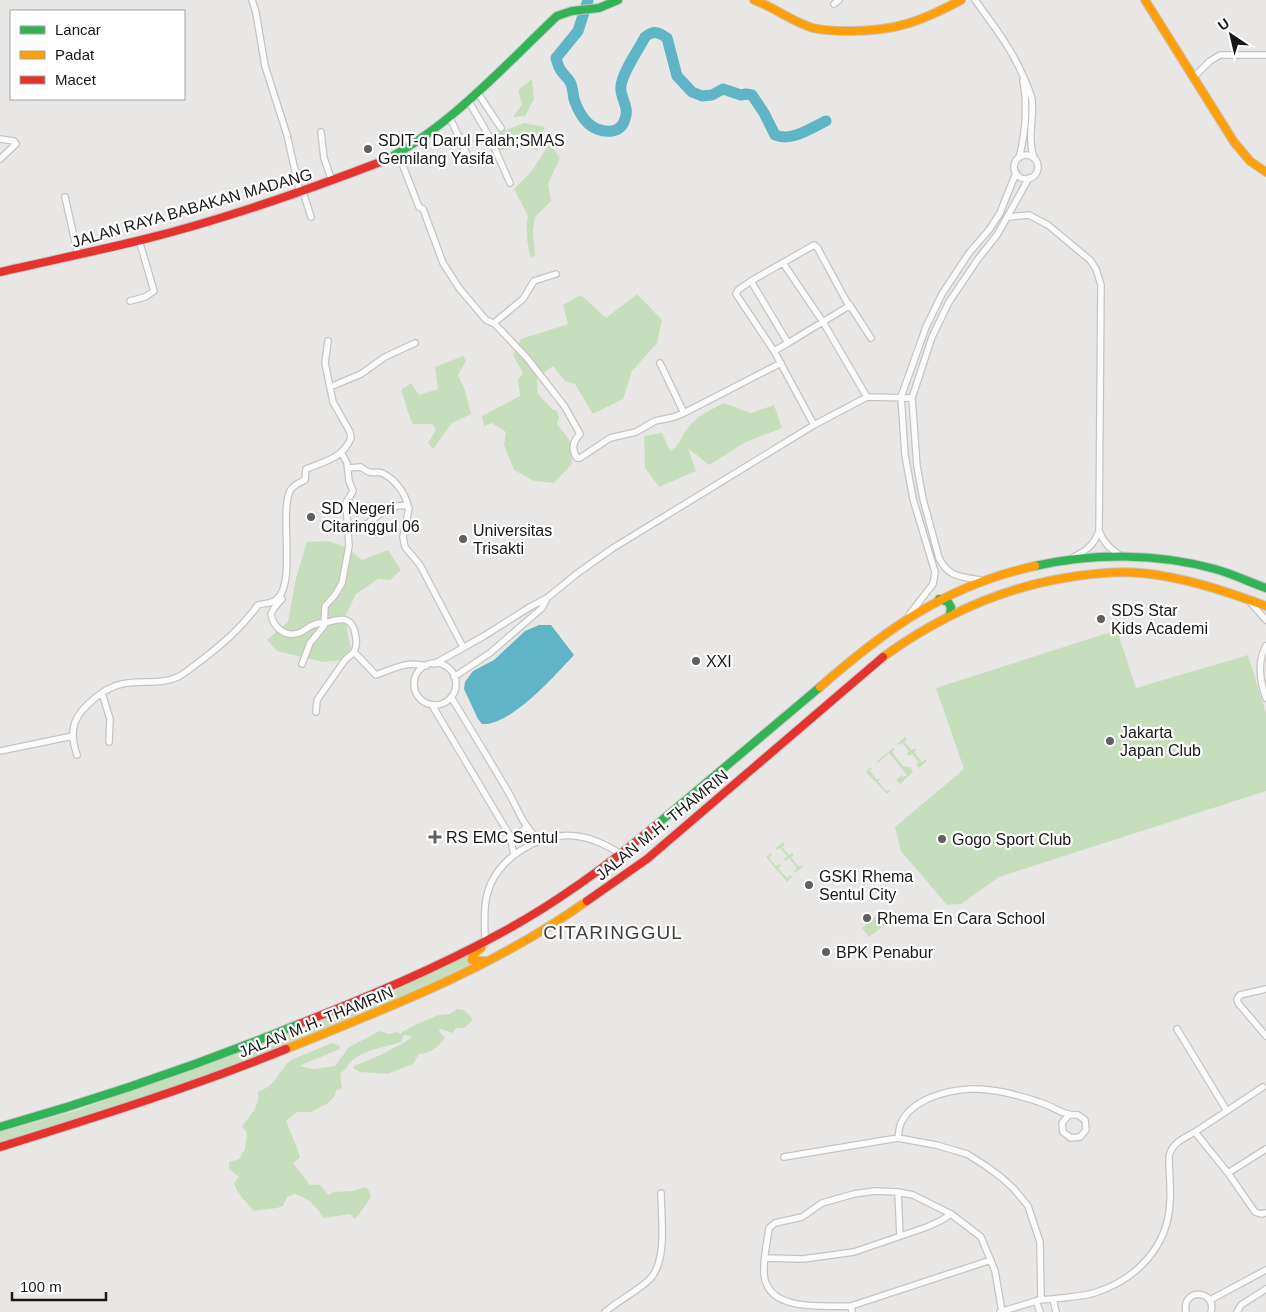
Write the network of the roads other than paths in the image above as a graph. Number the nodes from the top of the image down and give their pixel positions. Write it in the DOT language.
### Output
graph roads {
  1 [pos="252,0"];
  2 [pos="618,0"];
  3 [pos="754,0"];
  4 [pos="960,0"];
  5 [pos="975,0"];
  6 [pos="1144,0"];
  7 [pos="1266,55"];
  8 [pos="1020,68"];
  9 [pos="1194,77"];
  10 [pos="477,92"];
  11 [pos="468,100"];
  12 [pos="449,116"];
  13 [pos="501,128"];
  14 [pos="321,132"];
  15 [pos="0,139"];
  16 [pos="398,153"];
  17 [pos="1019,158"];
  18 [pos="1034,158"];
  19 [pos="0,159"];
  20 [pos="471,163"];
  21 [pos="1266,172"];
  22 [pos="1016,173"];
  23 [pos="1029,178"];
  24 [pos="332,181"];
  25 [pos="510,183"];
  26 [pos="301,192"];
  27 [pos="65,197"];
  28 [pos="311,217"];
  29 [pos="1009,217"];
  30 [pos="139,240"];
  31 [pos="78,255"];
  32 [pos="783,263"];
  33 [pos="0,272"];
  34 [pos="556,274"];
  35 [pos="751,282"];
  36 [pos="130,301"];
  37 [pos="849,304"];
  38 [pos="823,322"];
  39 [pos="494,324"];
  40 [pos="871,338"];
  41 [pos="328,341"];
  42 [pos="415,343"];
  43 [pos="788,343"];
  44 [pos="774,351"];
  45 [pos="660,363"];
  46 [pos="781,363"];
  47 [pos="330,386"];
  48 [pos="867,397"];
  49 [pos="901,397"];
  50 [pos="912,398"];
  51 [pos="684,413"];
  52 [pos="814,425"];
  53 [pos="341,452"];
  54 [pos="916,453"];
  55 [pos="904,455"];
  56 [pos="348,468"];
  57 [pos="408,507"];
  58 [pos="346,529"];
  59 [pos="1099,531"];
  60 [pos="1073,558"];
  61 [pos="1122,558"];
  62 [pos="1141,558"];
  63 [pos="1140,572"];
  64 [pos="983,580"];
  65 [pos="284,585"];
  66 [pos="1266,588"];
  67 [pos="957,590"];
  68 [pos="547,598"];
  69 [pos="939,599"];
  70 [pos="1248,599"];
  71 [pos="965,606"];
  72 [pos="1266,606"];
  73 [pos="950,614"];
  74 [pos="906,618"];
  75 [pos="1266,620"];
  76 [pos="325,622"];
  77 [pos="1266,646"];
  78 [pos="463,647"];
  79 [pos="354,652"];
  80 [pos="302,664"];
  81 [pos="434,664"];
  82 [pos="426,666"];
  83 [pos="454,677"];
  84 [pos="102,693"];
  85 [pos="451,697"];
  86 [pos="1266,698"];
  87 [pos="432,705"];
  88 [pos="316,712"];
  89 [pos="73,736"];
  90 [pos="109,742"];
  91 [pos="0,751"];
  92 [pos="77,755"];
  93 [pos="527,828"];
  94 [pos="510,836"];
  95 [pos="541,841"];
  96 [pos="621,854"];
  97 [pos="514,855"];
  98 [pos="502,932"];
  99 [pos="486,941"];
  100 [pos="496,956"];
  101 [pos="1263,990"];
  102 [pos="1266,997"];
  103 [pos="1177,1029"];
  104 [pos="1266,1036"];
  105 [pos="1263,1087"];
  106 [pos="1227,1111"];
  107 [pos="1068,1116"];
  108 [pos="0,1128"];
  109 [pos="1195,1132"];
  110 [pos="898,1138"];
  111 [pos="0,1147"];
  112 [pos="1266,1148"];
  113 [pos="784,1158"];
  114 [pos="1228,1173"];
  115 [pos="898,1192"];
  116 [pos="661,1193"];
  117 [pos="1266,1213"];
  118 [pos="951,1214"];
  119 [pos="900,1236"];
  120 [pos="766,1258"];
  121 [pos="991,1260"];
  122 [pos="1266,1270"];
  123 [pos="1266,1289"];
  124 [pos="1053,1299"];
  125 [pos="1039,1300"];
  126 [pos="1210,1300"];
  127 [pos="852,1309"];
  128 [pos="605,1312"];
  129 [pos="1001,1312"];
  130 [pos="1040,1312"];
  131 [pos="1056,1312"];
  132 [pos="1186,1312"];
  133 [pos="1211,1312"];
  134 [pos="1237,1312"];
  1 -- 26 [label="street"];
  2 -- 10 [label="main road, JALAN RAYA BABAKAN MADANG"];
  3 -- 4 [label="main road"];
  5 -- 8 [label="street"];
  6 -- 9 [label="main road"];
  7 -- 9 [label="street"];
  8 -- 17 [label="street"];
  8 -- 18 [label="street"];
  9 -- 21 [label="main road"];
  10 -- 11 [label="main road, JALAN RAYA BABAKAN MADANG"];
  10 -- 13 [label="street"];
  11 -- 12 [label="main road, JALAN RAYA BABAKAN MADANG"];
  11 -- 25 [label="street"];
  12 -- 16 [label="main road, JALAN RAYA BABAKAN MADANG"];
  12 -- 20 [label="street"];
  14 -- 24 [label="street"];
  15 -- 19 [label="street"];
  16 -- 24 [label="main road, JALAN RAYA BABAKAN MADANG"];
  16 -- 39 [label="street"];
  17 -- 18 [label="street"];
  17 -- 22 [label="street"];
  18 -- 23 [label="street"];
  22 -- 23 [label="street"];
  22 -- 49 [label="street"];
  23 -- 29 [label="street"];
  24 -- 26 [label="main road, JALAN RAYA BABAKAN MADANG"];
  26 -- 28 [label="street"];
  26 -- 30 [label="main road, JALAN RAYA BABAKAN MADANG"];
  27 -- 31 [label="street"];
  29 -- 50 [label="street"];
  29 -- 59 [label="street"];
  30 -- 31 [label="main road, JALAN RAYA BABAKAN MADANG"];
  30 -- 36 [label="street"];
  31 -- 33 [label="main road, JALAN RAYA BABAKAN MADANG"];
  32 -- 35 [label="street"];
  32 -- 37 [label="street"];
  32 -- 38 [label="street"];
  34 -- 39 [label="street"];
  35 -- 43 [label="street"];
  35 -- 44 [label="street"];
  37 -- 38 [label="street"];
  37 -- 40 [label="street"];
  38 -- 43 [label="street"];
  38 -- 48 [label="street"];
  39 -- 51 [label="street"];
  41 -- 47 [label="street"];
  42 -- 47 [label="street"];
  43 -- 44 [label="street"];
  44 -- 46 [label="street"];
  45 -- 51 [label="street"];
  46 -- 51 [label="street"];
  46 -- 52 [label="street"];
  47 -- 53 [label="street"];
  48 -- 49 [label="street"];
  48 -- 52 [label="street"];
  49 -- 50 [label="street"];
  49 -- 55 [label="street"];
  50 -- 54 [label="street"];
  52 -- 68 [label="street"];
  53 -- 56 [label="street"];
  53 -- 65 [label="street"];
  54 -- 55 [label="street"];
  54 -- 64 [label="street"];
  55 -- 74 [label="street"];
  56 -- 57 [label="street"];
  56 -- 58 [label="street"];
  57 -- 58 [label="street"];
  57 -- 78 [label="street"];
  58 -- 76 [label="street"];
  59 -- 60 [label="street"];
  59 -- 61 [label="street"];
  60 -- 61 [label="main road, JALAN M.H. THAMRIN"];
  60 -- 64 [label="main road, JALAN M.H. THAMRIN"];
  61 -- 62 [label="main road, JALAN M.H. THAMRIN"];
  62 -- 63 [label="main road"];
  62 -- 66 [label="main road, JALAN M.H. THAMRIN"];
  63 -- 70 [label="main road, JALAN M.H. THAMRIN"];
  63 -- 71 [label="main road, JALAN M.H. THAMRIN"];
  64 -- 67 [label="main road, JALAN M.H. THAMRIN"];
  65 -- 76 [label="street"];
  65 -- 84 [label="street"];
  67 -- 69 [label="main road, JALAN M.H. THAMRIN"];
  67 -- 71 [label="main road"];
  68 -- 78 [label="street"];
  68 -- 83 [label="street"];
  69 -- 73 [label="main road"];
  69 -- 74 [label="main road, JALAN M.H. THAMRIN"];
  70 -- 72 [label="main road, JALAN M.H. THAMRIN"];
  70 -- 75 [label="street"];
  71 -- 73 [label="main road, JALAN M.H. THAMRIN"];
  73 -- 100 [label="main road, JALAN M.H. THAMRIN"];
  74 -- 96 [label="main road, JALAN M.H. THAMRIN"];
  76 -- 79 [label="street"];
  76 -- 80 [label="street"];
  77 -- 86 [label="street"];
  78 -- 81 [label="street"];
  79 -- 82 [label="street"];
  79 -- 88 [label="street"];
  81 -- 82 [label="street"];
  81 -- 83 [label="street"];
  82 -- 87 [label="street"];
  83 -- 85 [label="street"];
  84 -- 89 [label="street"];
  84 -- 90 [label="street"];
  85 -- 87 [label="street"];
  85 -- 93 [label="street"];
  87 -- 94 [label="street"];
  89 -- 91 [label="street"];
  89 -- 92 [label="street"];
  93 -- 94 [label="street"];
  93 -- 95 [label="street"];
  94 -- 97 [label="street"];
  95 -- 96 [label="street"];
  95 -- 97 [label="street"];
  96 -- 98 [label="main road, JALAN M.H. THAMRIN"];
  97 -- 99 [label="street"];
  98 -- 99 [label="main road, JALAN M.H. THAMRIN"];
  98 -- 100 [label="main road"];
  99 -- 108 [label="main road, JALAN M.H. THAMRIN"];
  100 -- 111 [label="main road, JALAN M.H. THAMRIN"];
  101 -- 102 [label="street"];
  101 -- 104 [label="street"];
  103 -- 106 [label="street"];
  105 -- 106 [label="street"];
  106 -- 109 [label="street"];
  107 -- 107 [label="street"];
  107 -- 110 [label="street"];
  109 -- 114 [label="street"];
  109 -- 124 [label="street"];
  110 -- 113 [label="street"];
  110 -- 125 [label="street"];
  112 -- 114 [label="street"];
  114 -- 117 [label="street"];
  115 -- 118 [label="street"];
  115 -- 119 [label="street"];
  115 -- 120 [label="street"];
  116 -- 128 [label="street"];
  118 -- 119 [label="street"];
  118 -- 121 [label="street"];
  119 -- 120 [label="street"];
  120 -- 127 [label="street"];
  121 -- 127 [label="street"];
  121 -- 129 [label="street"];
  122 -- 126 [label="street"];
  123 -- 134 [label="street"];
  124 -- 125 [label="street"];
  124 -- 131 [label="street"];
  125 -- 129 [label="street"];
  125 -- 130 [label="street"];
  126 -- 132 [label="street"];
  126 -- 133 [label="street"];
}
